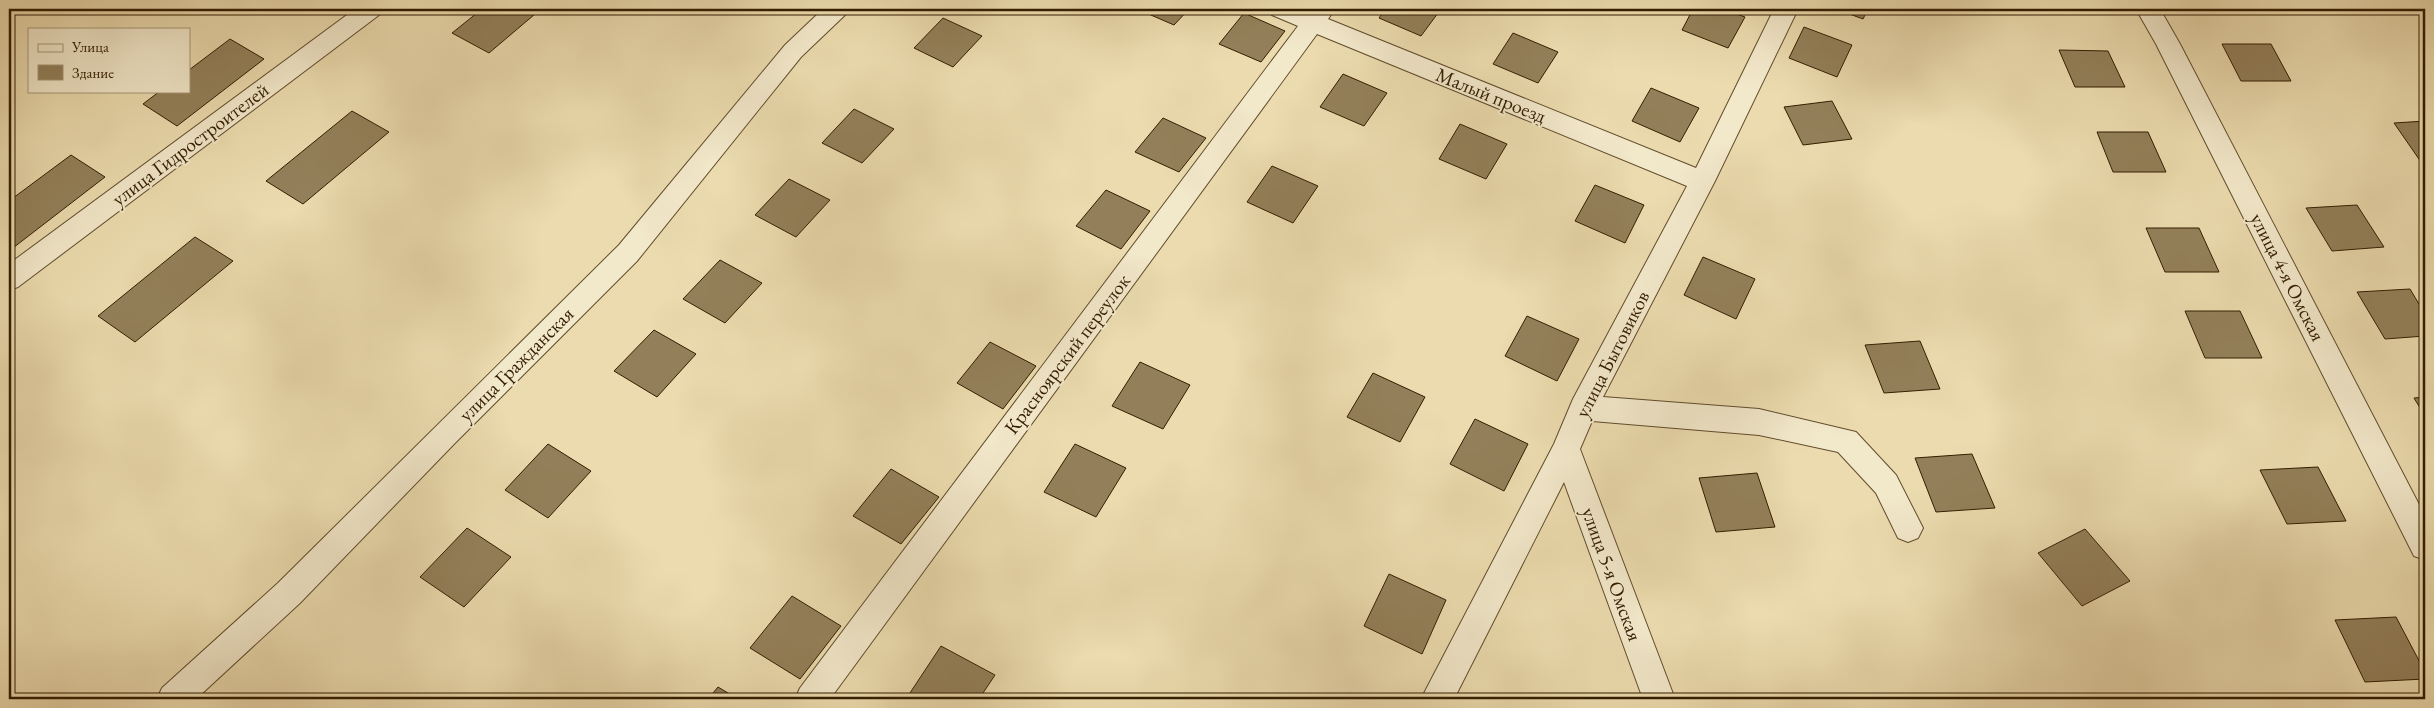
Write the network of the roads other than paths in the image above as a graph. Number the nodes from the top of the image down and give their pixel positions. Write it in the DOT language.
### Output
graph roads {
  1 [pos="371,9"];
  2 [pos="837,9"];
  3 [pos="1280,9"];
  4 [pos="1786,9"];
  5 [pos="2148,9"];
  6 [pos="1318,15"];
  7 [pos="1702,181"];
  8 [pos="9,279"];
  9 [pos="1583,408"];
  10 [pos="1566,448"];
  11 [pos="1908,528"];
  12 [pos="2425,546"];
  13 [pos="173,699"];
  14 [pos="811,699"];
  15 [pos="1437,699"];
  16 [pos="1659,699"];
  1 -- 8 [label="street, улица Гидростроителей"];
  2 -- 13 [label="street, улица Гражданская"];
  3 -- 6 [label="street, Малый проезд"];
  4 -- 7 [label="street, улица Бытовиков"];
  5 -- 12 [label="street, улица 4-я Омская"];
  6 -- 7 [label="street, Малый проезд"];
  6 -- 14 [label="street, Красноярский переулок"];
  7 -- 9 [label="street, улица Бытовиков"];
  9 -- 10 [label="street, улица Бытовиков"];
  9 -- 11 [label="street"];
  10 -- 15 [label="street, улица Бытовиков"];
  10 -- 16 [label="street, улица 5-я Омская"];
}
